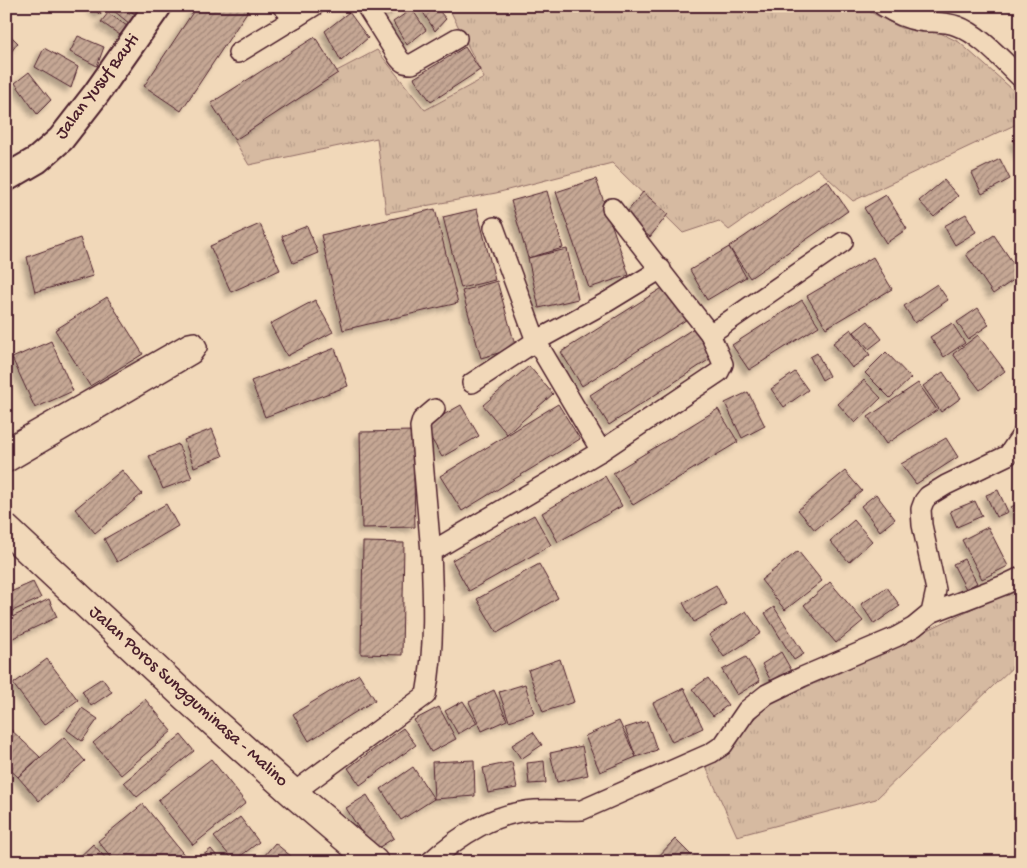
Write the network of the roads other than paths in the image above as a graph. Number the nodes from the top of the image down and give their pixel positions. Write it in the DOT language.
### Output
graph roads {
  1 [pos="158,6"];
  2 [pos="314,6"];
  3 [pos="366,6"];
  4 [pos="883,6"];
  5 [pos="288,12"];
  6 [pos="457,38"];
  7 [pos="238,53"];
  8 [pos="1021,78"];
  9 [pos="6,178"];
  10 [pos="612,208"];
  11 [pos="494,227"];
  12 [pos="843,242"];
  13 [pos="661,270"];
  14 [pos="710,334"];
  15 [pos="536,341"];
  16 [pos="472,383"];
  17 [pos="435,409"];
  18 [pos="1021,436"];
  19 [pos="6,448"];
  20 [pos="602,451"];
  21 [pos="6,463"];
  22 [pos="6,529"];
  23 [pos="431,552"];
  24 [pos="1021,577"];
  25 [pos="931,613"];
  26 [pos="293,793"];
  27 [pos="374,862"];
  28 [pos="430,862"];
  1 -- 9 [label="street, Jalan Yusuf Bauti"];
  2 -- 5 [label="street"];
  3 -- 6 [label="street"];
  4 -- 8 [label="street"];
  5 -- 7 [label="street"];
  10 -- 13 [label="street"];
  11 -- 15 [label="street"];
  12 -- 14 [label="street"];
  13 -- 14 [label="street"];
  13 -- 15 [label="street"];
  14 -- 20 [label="street"];
  15 -- 16 [label="street"];
  15 -- 20 [label="street"];
  17 -- 23 [label="street"];
  18 -- 25 [label="street"];
  19 -- 21 [label="street"];
  20 -- 23 [label="street"];
  22 -- 26 [label="main road, Jalan Poros Sungguminasa - Malino"];
  23 -- 26 [label="street"];
  24 -- 25 [label="street"];
  25 -- 28 [label="street"];
  26 -- 27 [label="main road, Jalan Poros Sungguminasa - Malino"];
}
